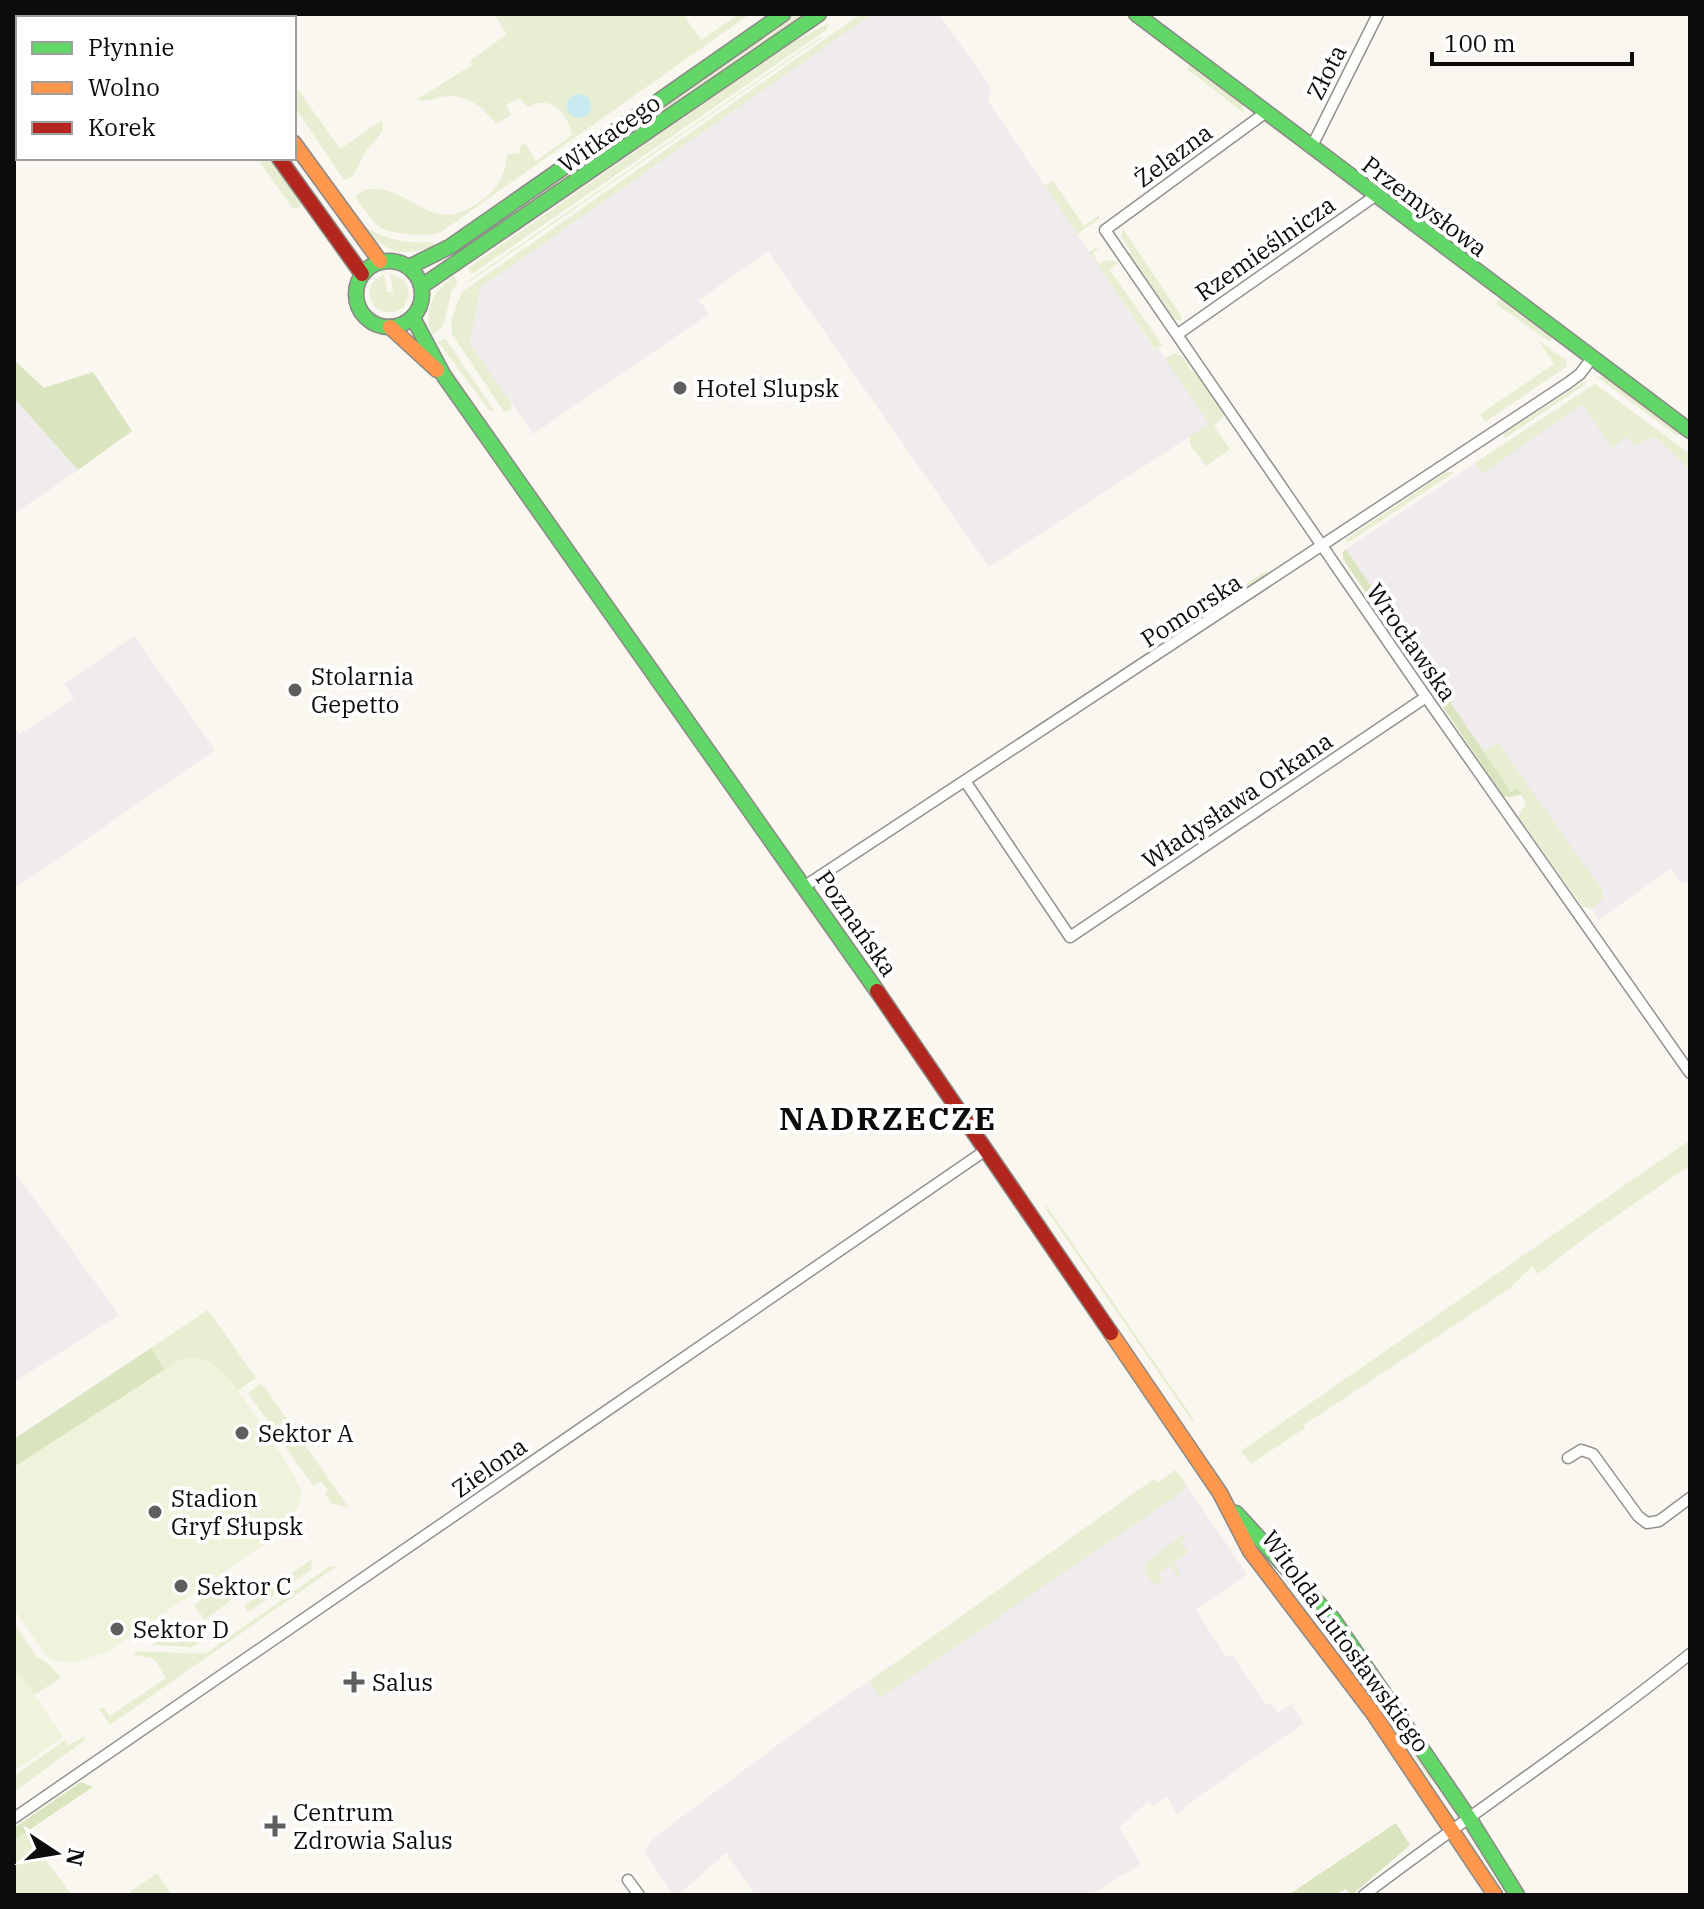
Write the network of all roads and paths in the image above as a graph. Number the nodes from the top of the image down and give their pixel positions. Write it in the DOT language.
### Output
graph roads {
  1 [pos="783,14"];
  2 [pos="819,14"];
  3 [pos="1136,14"];
  4 [pos="1378,14"];
  5 [pos="1265,113"];
  6 [pos="296,146"];
  7 [pos="1311,148"];
  8 [pos="280,160"];
  9 [pos="1375,196"];
  10 [pos="1105,230"];
  11 [pos="380,261"];
  12 [pos="409,267"];
  13 [pos="362,274"];
  14 [pos="422,286"];
  15 [pos="413,318"];
  16 [pos="390,327"];
  17 [pos="1178,334"];
  18 [pos="1592,358"];
  19 [pos="444,376"];
  20 [pos="1690,431"];
  21 [pos="1323,547"];
  22 [pos="1426,697"];
  23 [pos="965,781"];
  24 [pos="805,886"];
  25 [pos="1690,1073"];
  26 [pos="986,1150"];
  27 [pos="1568,1458"];
  28 [pos="1690,1498"];
  29 [pos="1225,1501"];
  30 [pos="1690,1654"];
  31 [pos="14,1818"];
  32 [pos="1469,1818"];
  33 [pos="1452,1830"];
  34 [pos="628,1880"];
  35 [pos="639,1895"];
  36 [pos="1364,1895"];
  37 [pos="1495,1895"];
  38 [pos="1517,1895"];
  1 -- 12 [label="main road, Witkacego"];
  2 -- 14 [label="main road, Witkacego"];
  3 -- 5 [label="main road, Przemysłowa"];
  4 -- 7 [label="street, Złota"];
  5 -- 7 [label="main road, Przemysłowa"];
  5 -- 10 [label="street, Żelazna"];
  6 -- 11 [label="main road"];
  7 -- 9 [label="main road, Przemysłowa"];
  8 -- 13 [label="main road"];
  9 -- 17 [label="street, Rzemieślnicza"];
  9 -- 18 [label="main road, Przemysłowa"];
  10 -- 17 [label="street, Wrocławska"];
  11 -- 12 [label="main road"];
  11 -- 13 [label="main road"];
  12 -- 14 [label="main road"];
  13 -- 16 [label="main road"];
  14 -- 15 [label="main road"];
  15 -- 16 [label="main road"];
  15 -- 19 [label="main road, Poznańska"];
  16 -- 19 [label="main road, Poznańska"];
  17 -- 21 [label="street, Wrocławska"];
  18 -- 20 [label="main road, Przemysłowa"];
  18 -- 21 [label="street, Pomorska"];
  19 -- 24 [label="main road, Poznańska"];
  21 -- 22 [label="street, Wrocławska"];
  21 -- 23 [label="street, Pomorska"];
  22 -- 23 [label="street, Władysława Orkana"];
  22 -- 25 [label="street, Wrocławska"];
  23 -- 24 [label="street, Pomorska"];
  24 -- 26 [label="main road, Poznańska"];
  26 -- 29 [label="main road, Poznańska"];
  26 -- 31 [label="street, Zielona"];
  27 -- 28 [label="street"];
  29 -- 32 [label="main road, Witolda Lutosławskiego"];
  29 -- 33 [label="main road, Witolda Lutosławskiego"];
  30 -- 32 [label="street"];
  32 -- 33 [label="street"];
  32 -- 38 [label="main road, Witolda Lutosławskiego"];
  33 -- 36 [label="street"];
  33 -- 37 [label="main road, Witolda Lutosławskiego"];
  34 -- 35 [label="street"];
}
